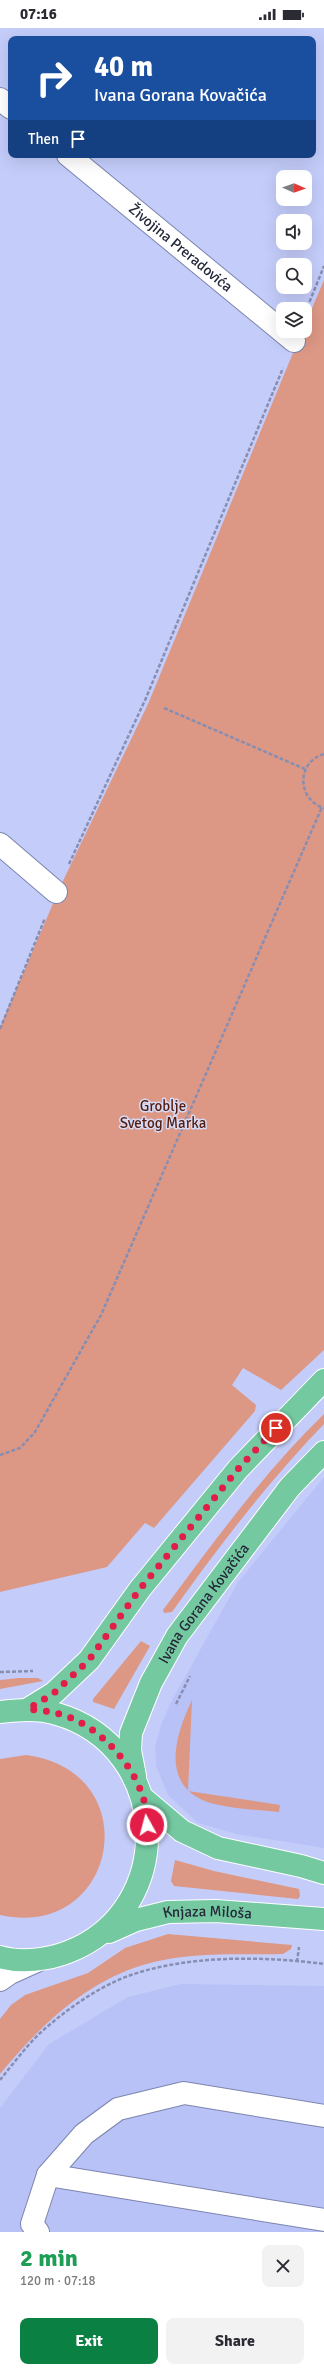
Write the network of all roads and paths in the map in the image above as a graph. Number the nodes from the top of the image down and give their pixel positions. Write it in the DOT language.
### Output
graph roads {
  1 [pos="0,99"];
  2 [pos="8,106"];
  3 [pos="72,158"];
  4 [pos="324,266"];
  5 [pos="310,302"];
  6 [pos="294,341"];
  7 [pos="164,708"];
  8 [pos="324,754"];
  9 [pos="305,769"];
  10 [pos="323,808"];
  11 [pos="0,844"];
  12 [pos="56,892"];
  13 [pos="0,1029"];
  14 [pos="324,1380"];
  15 [pos="324,1452"];
  16 [pos="0,1455"];
  17 [pos="192,1673"];
  18 [pos="173,1708"];
  19 [pos="28,1709"];
  20 [pos="0,1712"];
  21 [pos="135,1777"];
  22 [pos="144,1799"];
  23 [pos="324,1873"];
  24 [pos="324,1919"];
  25 [pos="95,1938"];
  26 [pos="300,1947"];
  27 [pos="0,1958"];
  28 [pos="41,1959"];
  29 [pos="297,1962"];
  30 [pos="324,1964"];
  31 [pos="0,1980"];
  32 [pos="0,2080"];
  33 [pos="324,2116"];
  34 [pos="48,2175"];
  35 [pos="324,2220"];
  36 [pos="38,2232"];
  1 -- 2 [label="street"];
  3 -- 6 [label="street, Živojina Preradovića"];
  4 -- 5 [label="path"];
  6 -- 12 [label="path"];
  7 -- 9 [label="path"];
  8 -- 9 [label="path"];
  9 -- 10 [label="path"];
  10 -- 16 [label="path"];
  11 -- 12 [label="street"];
  12 -- 13 [label="path"];
  14 -- 19 [label="main road"];
  15 -- 21 [label="main road, Ivana Gorana Kovačića"];
  17 -- 18 [label="path"];
  19 -- 20 [label="main road"];
  19 -- 21 [label="main road"];
  21 -- 22 [label="main road"];
  22 -- 23 [label="main road"];
  22 -- 25 [label="main road"];
  24 -- 25 [label="main road, Knjaza Miloša"];
  25 -- 28 [label="main road"];
  26 -- 29 [label="path"];
  27 -- 28 [label="main road"];
  28 -- 31 [label="street"];
  29 -- 30 [label="path"];
  29 -- 32 [label="path"];
  33 -- 34 [label="street"];
  34 -- 35 [label="street"];
  34 -- 36 [label="street"];
}
